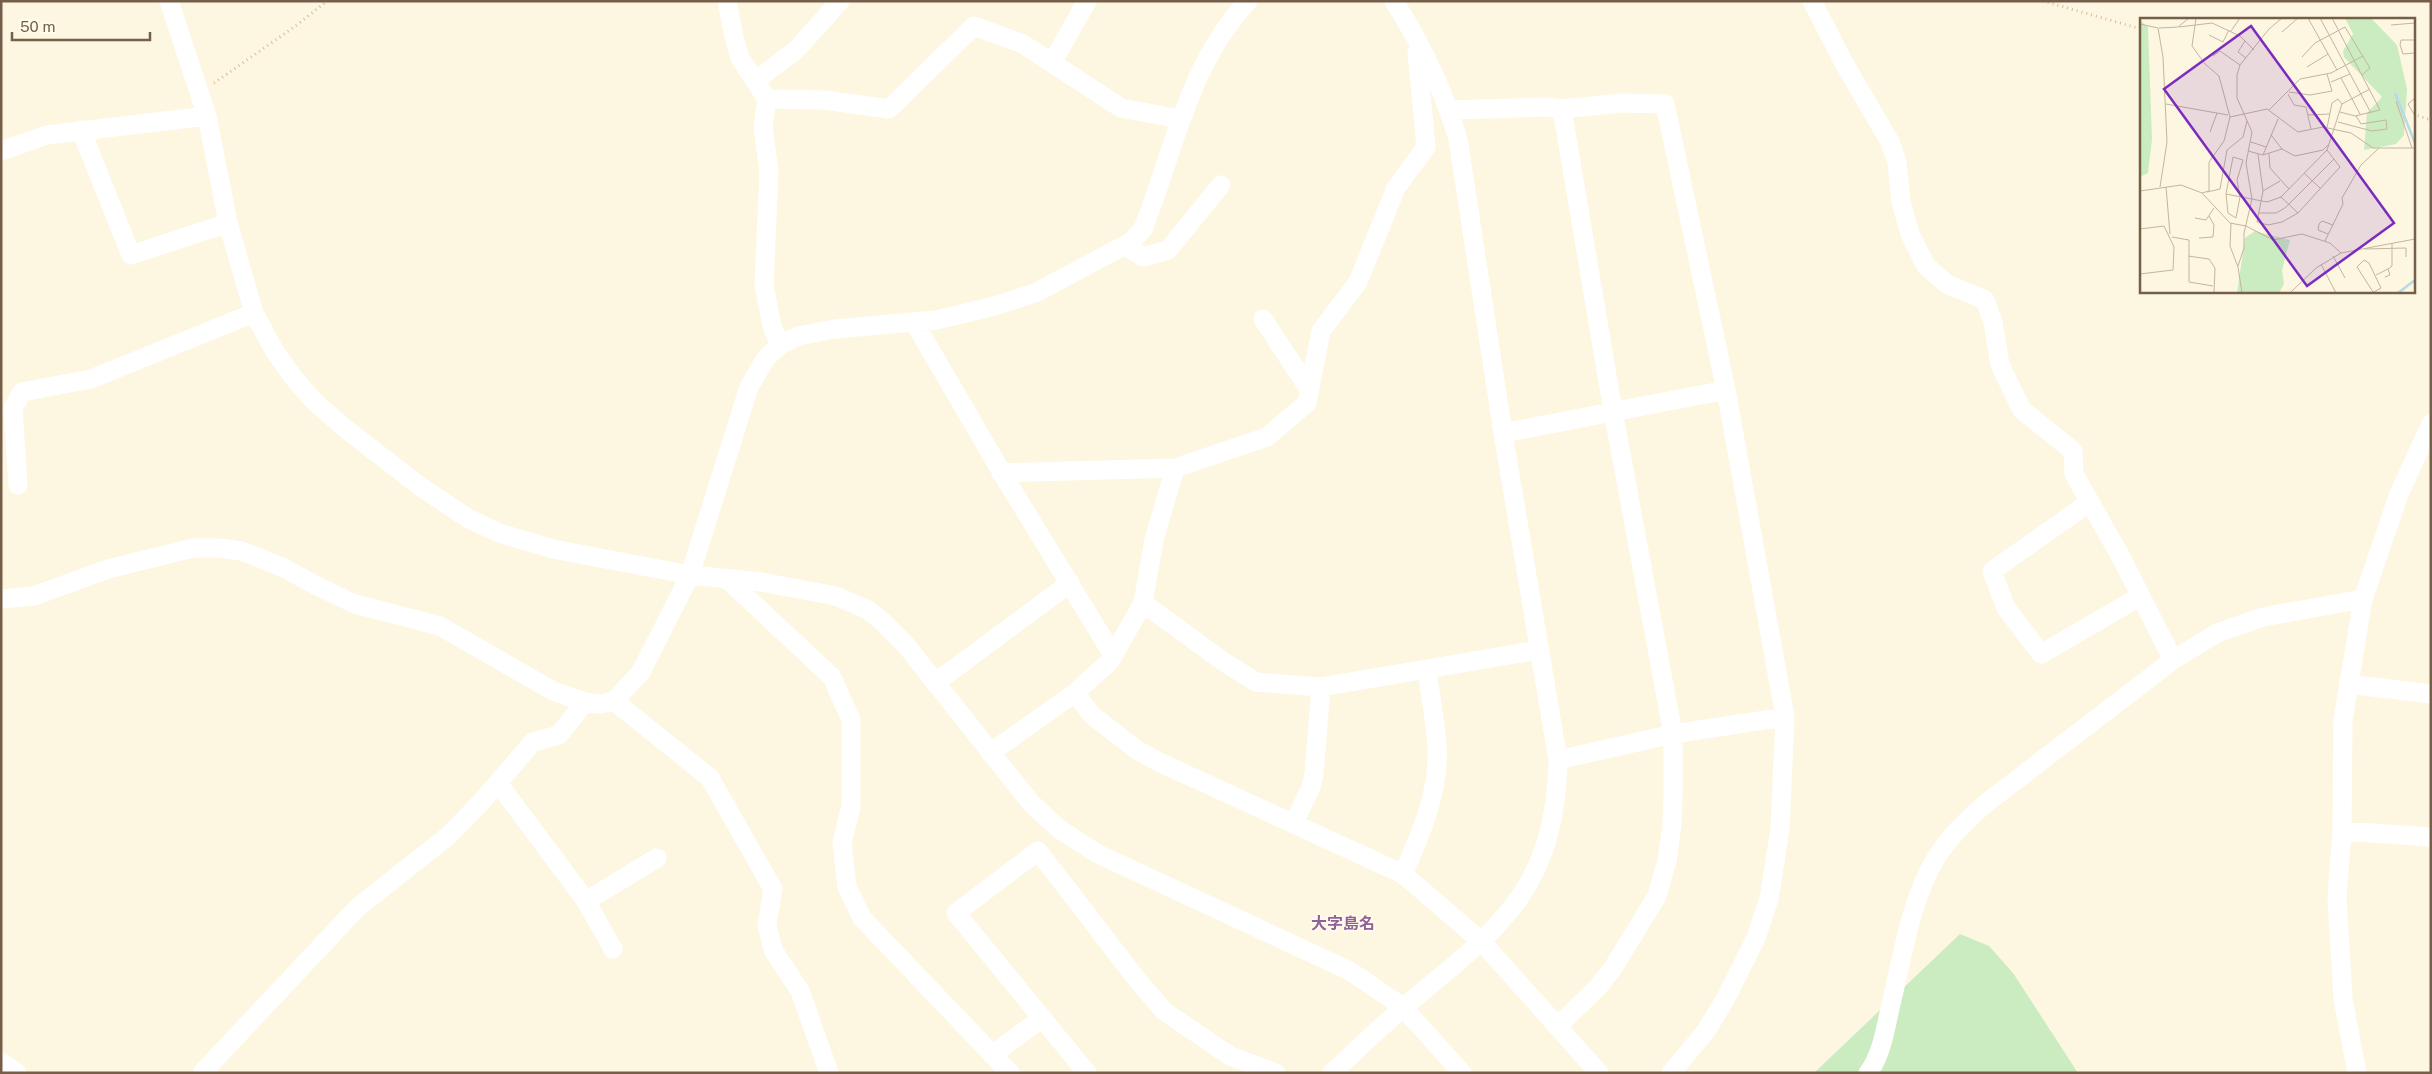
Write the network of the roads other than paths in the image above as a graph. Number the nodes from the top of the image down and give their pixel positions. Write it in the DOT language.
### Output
graph roads {
  1 [pos="169,1"];
  2 [pos="727,1"];
  3 [pos="840,1"];
  4 [pos="1087,1"];
  5 [pos="1248,1"];
  6 [pos="1394,1"];
  7 [pos="1812,1"];
  8 [pos="1416,39"];
  9 [pos="1052,62"];
  10 [pos="755,80"];
  11 [pos="767,99"];
  12 [pos="1562,109"];
  13 [pos="1450,110"];
  14 [pos="207,116"];
  15 [pos="1180,118"];
  16 [pos="81,130"];
  17 [pos="1,151"];
  18 [pos="1221,185"];
  19 [pos="228,223"];
  20 [pos="1125,246"];
  21 [pos="254,313"];
  22 [pos="1263,319"];
  23 [pos="914,322"];
  24 [pos="780,344"];
  25 [pos="1309,389"];
  26 [pos="1726,390"];
  27 [pos="1613,411"];
  28 [pos="2431,424"];
  29 [pos="1503,433"];
  30 [pos="1175,468"];
  31 [pos="1002,473"];
  32 [pos="18,485"];
  33 [pos="2090,502"];
  34 [pos="690,575"];
  35 [pos="727,579"];
  36 [pos="1070,583"];
  37 [pos="2141,596"];
  38 [pos="1,599"];
  39 [pos="2363,599"];
  40 [pos="1143,603"];
  41 [pos="1540,650"];
  42 [pos="1113,655"];
  43 [pos="2173,660"];
  44 [pos="1427,669"];
  45 [pos="935,683"];
  46 [pos="2348,684"];
  47 [pos="1320,687"];
  48 [pos="1075,693"];
  49 [pos="2431,694"];
  50 [pos="614,701"];
  51 [pos="585,702"];
  52 [pos="1784,718"];
  53 [pos="1673,734"];
  54 [pos="990,753"];
  55 [pos="1558,760"];
  56 [pos="498,783"];
  57 [pos="1294,824"];
  58 [pos="2342,831"];
  59 [pos="2431,837"];
  60 [pos="657,858"];
  61 [pos="1403,874"];
  62 [pos="586,901"];
  63 [pos="1482,942"];
  64 [pos="613,948"];
  65 [pos="1403,1007"];
  66 [pos="1042,1018"];
  67 [pos="1558,1026"];
  68 [pos="992,1055"];
  69 [pos="1,1062"];
  70 [pos="17,1073"];
  71 [pos="202,1073"];
  72 [pos="829,1073"];
  73 [pos="1010,1073"];
  74 [pos="1087,1073"];
  75 [pos="1276,1073"];
  76 [pos="1332,1073"];
  77 [pos="1462,1073"];
  78 [pos="1599,1073"];
  79 [pos="1671,1073"];
  80 [pos="1868,1073"];
  81 [pos="2357,1073"];
  1 -- 14 [label="street"];
  2 -- 10 [label="street"];
  3 -- 10 [label="street"];
  4 -- 9 [label="street"];
  5 -- 15 [label="street"];
  6 -- 8 [label="street"];
  7 -- 33 [label="street"];
  8 -- 13 [label="street"];
  8 -- 25 [label="street"];
  9 -- 11 [label="street"];
  9 -- 15 [label="street"];
  10 -- 11 [label="street"];
  11 -- 24 [label="street"];
  12 -- 13 [label="street"];
  12 -- 26 [label="street"];
  12 -- 27 [label="street"];
  13 -- 29 [label="street"];
  14 -- 16 [label="street"];
  14 -- 19 [label="street"];
  15 -- 20 [label="street"];
  16 -- 17 [label="street"];
  16 -- 19 [label="street"];
  18 -- 20 [label="street"];
  19 -- 21 [label="street"];
  20 -- 23 [label="street"];
  21 -- 32 [label="street"];
  21 -- 34 [label="street"];
  22 -- 25 [label="street"];
  23 -- 24 [label="street"];
  23 -- 31 [label="street"];
  24 -- 34 [label="street"];
  25 -- 30 [label="street"];
  26 -- 27 [label="street"];
  26 -- 52 [label="street"];
  27 -- 29 [label="street"];
  27 -- 53 [label="street"];
  28 -- 39 [label="street"];
  29 -- 41 [label="street"];
  30 -- 31 [label="street"];
  30 -- 40 [label="street"];
  31 -- 36 [label="street"];
  33 -- 37 [label="street"];
  33 -- 37 [label="street"];
  34 -- 35 [label="street"];
  34 -- 50 [label="street"];
  35 -- 45 [label="street"];
  35 -- 68 [label="street"];
  36 -- 42 [label="street"];
  36 -- 45 [label="street"];
  37 -- 43 [label="street"];
  38 -- 51 [label="street"];
  39 -- 43 [label="street"];
  39 -- 46 [label="street"];
  40 -- 42 [label="street"];
  40 -- 47 [label="street"];
  41 -- 44 [label="street"];
  41 -- 55 [label="street"];
  42 -- 48 [label="street"];
  43 -- 80 [label="street"];
  44 -- 47 [label="street"];
  44 -- 61 [label="street"];
  45 -- 54 [label="street"];
  46 -- 49 [label="street"];
  46 -- 58 [label="street"];
  47 -- 57 [label="street"];
  48 -- 54 [label="street"];
  48 -- 57 [label="street"];
  50 -- 51 [label="street"];
  50 -- 72 [label="street"];
  51 -- 56 [label="street"];
  52 -- 53 [label="street"];
  52 -- 79 [label="street"];
  53 -- 55 [label="street"];
  53 -- 67 [label="street"];
  54 -- 65 [label="street"];
  55 -- 63 [label="street"];
  56 -- 62 [label="street"];
  56 -- 71 [label="street"];
  57 -- 61 [label="street"];
  58 -- 59 [label="street"];
  58 -- 81 [label="street"];
  60 -- 62 [label="street"];
  61 -- 63 [label="street"];
  62 -- 64 [label="street"];
  63 -- 65 [label="street"];
  63 -- 67 [label="street"];
  65 -- 76 [label="street"];
  65 -- 77 [label="street"];
  66 -- 68 [label="street"];
  66 -- 74 [label="street"];
  66 -- 75 [label="street"];
  67 -- 78 [label="street"];
  68 -- 73 [label="street"];
  69 -- 70 [label="street"];
}
